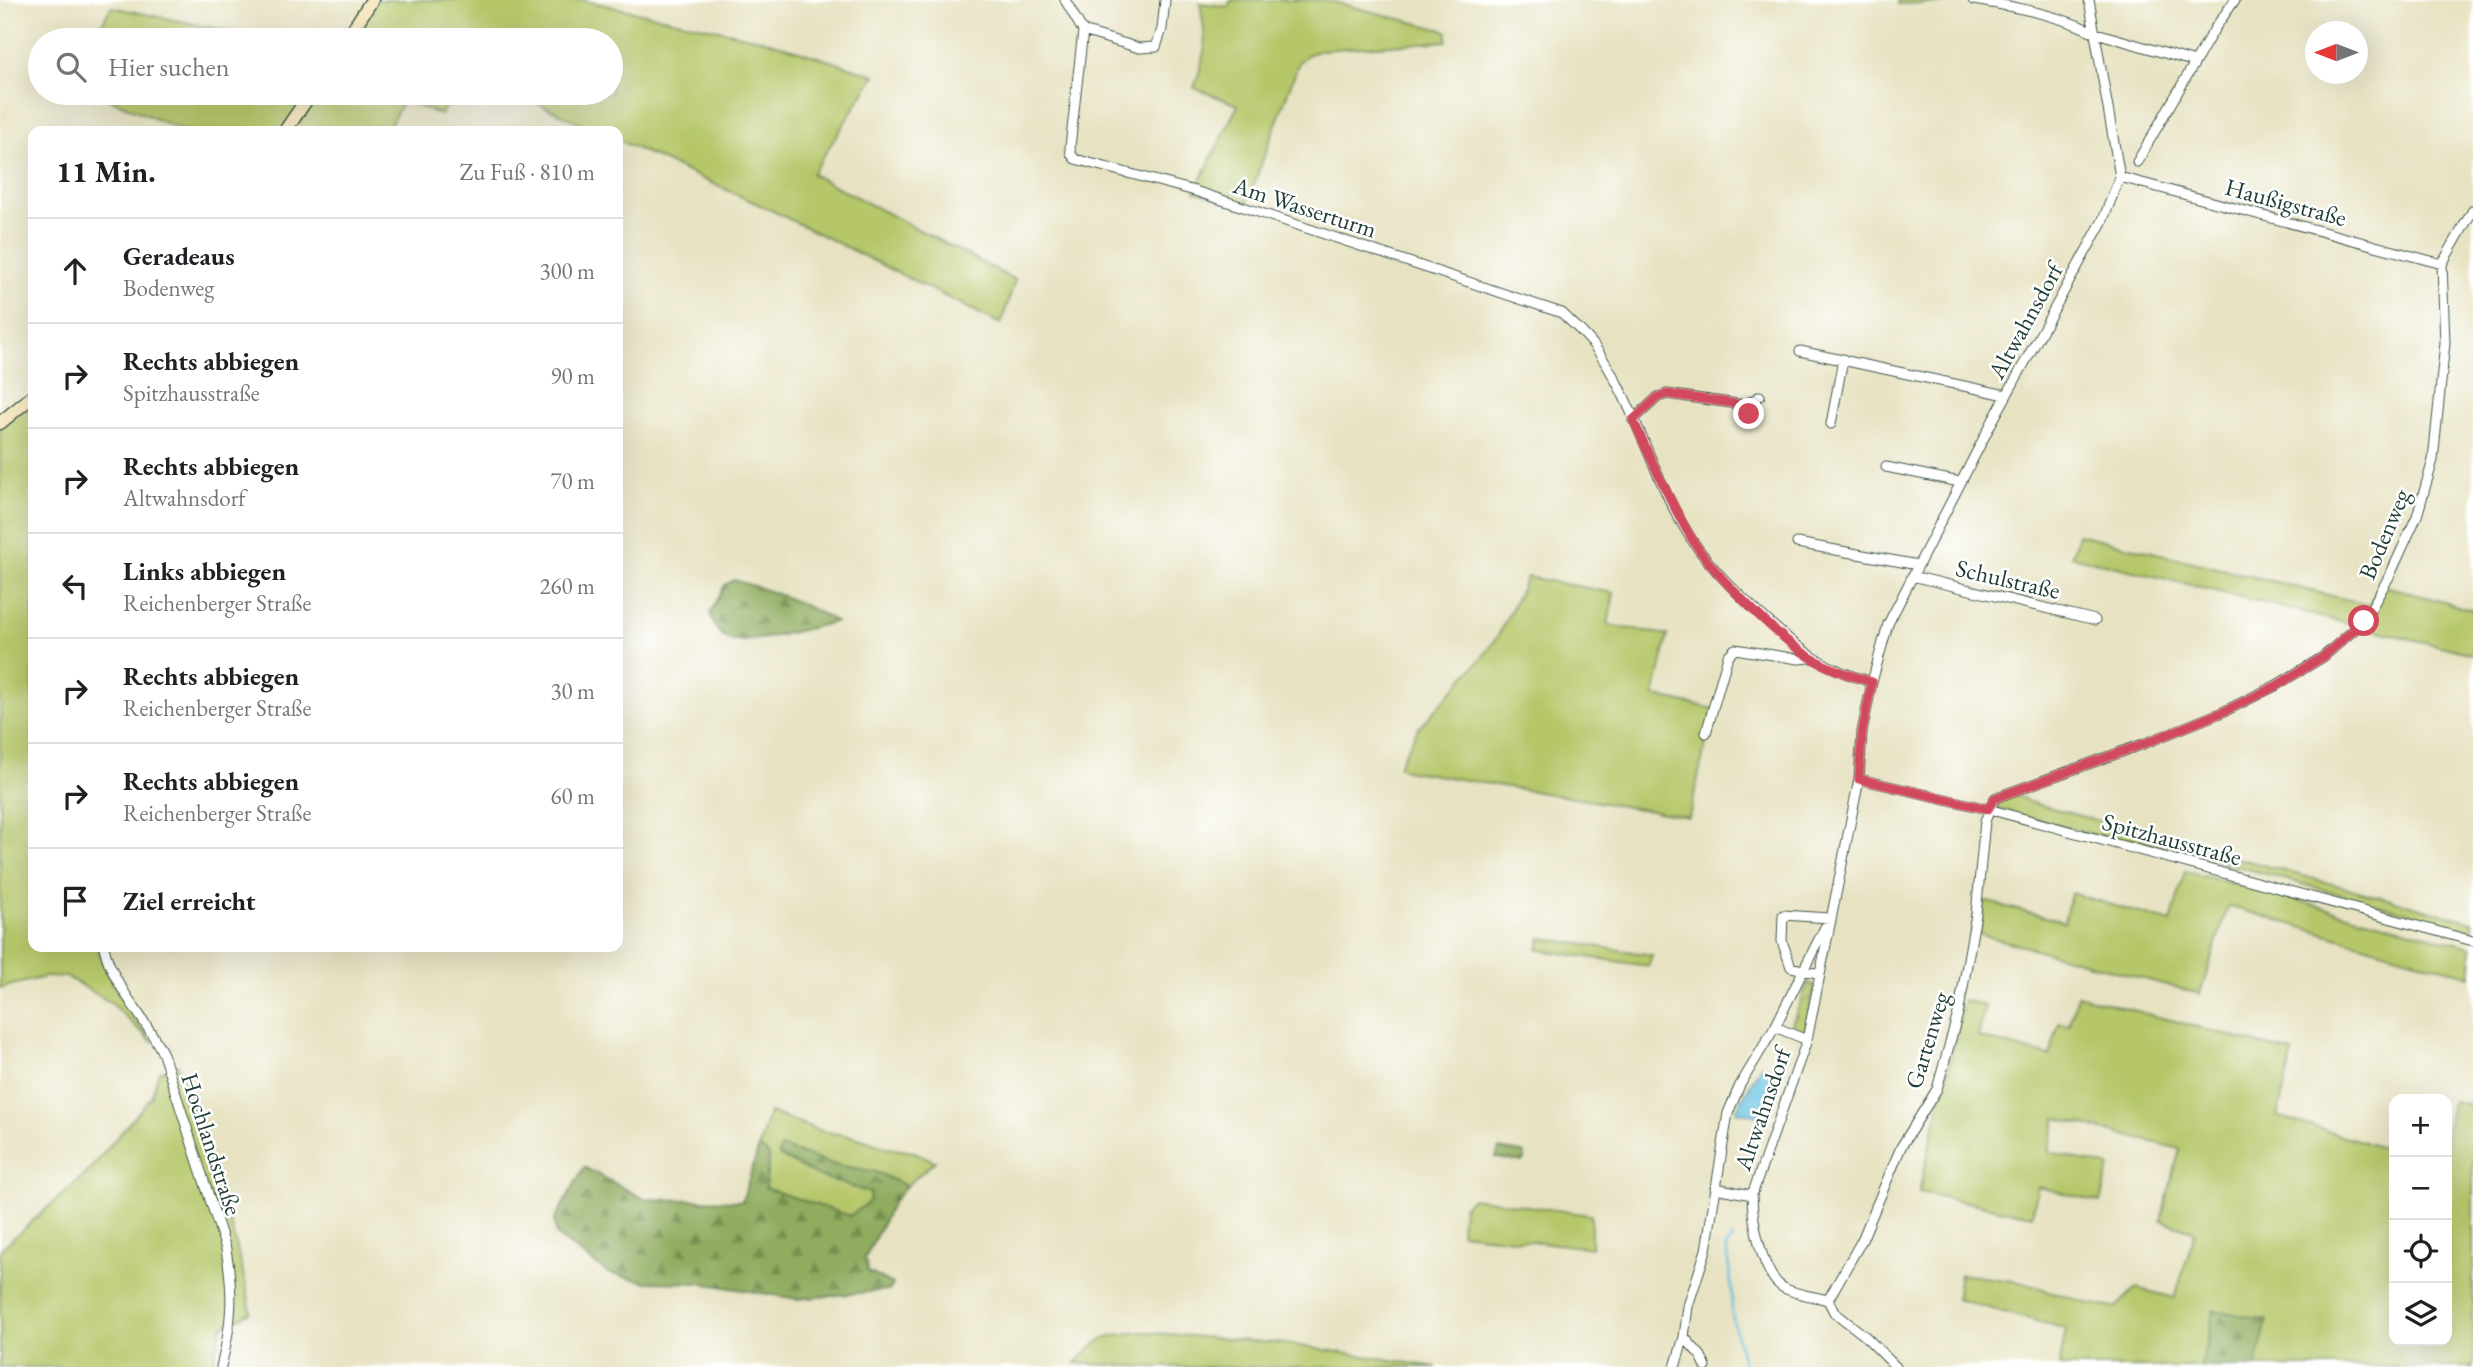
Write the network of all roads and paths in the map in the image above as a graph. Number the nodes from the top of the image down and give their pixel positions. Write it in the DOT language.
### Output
graph roads {
  1 [pos="372,0"];
  2 [pos="1065,0"];
  3 [pos="1165,0"];
  4 [pos="1973,0"];
  5 [pos="2089,0"];
  6 [pos="2235,0"];
  7 [pos="354,28"];
  8 [pos="1083,31"];
  9 [pos="2093,33"];
  10 [pos="2195,62"];
  11 [pos="303,105"];
  12 [pos="288,126"];
  13 [pos="2137,162"];
  14 [pos="2120,177"];
  15 [pos="2473,210"];
  16 [pos="2470,218"];
  17 [pos="2442,264"];
  18 [pos="1800,351"];
  19 [pos="1843,359"];
  20 [pos="2006,395"];
  21 [pos="1760,396"];
  22 [pos="28,400"];
  23 [pos="1633,420"];
  24 [pos="0,423"];
  25 [pos="1831,424"];
  26 [pos="1886,467"];
  27 [pos="1960,482"];
  28 [pos="1797,543"];
  29 [pos="1918,565"];
  30 [pos="1912,576"];
  31 [pos="2095,620"];
  32 [pos="1813,658"];
  33 [pos="1872,682"];
  34 [pos="1706,733"];
  35 [pos="1859,779"];
  36 [pos="1988,809"];
  37 [pos="1830,918"];
  38 [pos="2473,941"];
  39 [pos="106,952"];
  40 [pos="1803,969"];
  41 [pos="1821,974"];
  42 [pos="1775,1027"];
  43 [pos="1807,1040"];
  44 [pos="1715,1188"];
  45 [pos="1752,1195"];
  46 [pos="1828,1300"];
  47 [pos="1684,1337"];
  48 [pos="221,1367"];
  49 [pos="1675,1367"];
  50 [pos="1706,1367"];
  51 [pos="1896,1367"];
  1 -- 7 [label="street"];
  2 -- 8 [label="street"];
  3 -- 8 [label="street"];
  4 -- 9 [label="street"];
  5 -- 9 [label="street"];
  6 -- 10 [label="street"];
  8 -- 23 [label="street, Am Wasserturm"];
  9 -- 10 [label="street"];
  9 -- 14 [label="street"];
  10 -- 13 [label="street"];
  11 -- 12 [label="street"];
  14 -- 17 [label="street, Haußigstraße"];
  14 -- 20 [label="street, Altwahnsdorf"];
  15 -- 16 [label="street"];
  16 -- 17 [label="street"];
  17 -- 36 [label="street, Bodenweg"];
  18 -- 19 [label="street"];
  19 -- 20 [label="street"];
  19 -- 25 [label="street"];
  20 -- 27 [label="street, Altwahnsdorf"];
  21 -- 23 [label="street"];
  22 -- 24 [label="street"];
  23 -- 32 [label="street, Am Wasserturm"];
  26 -- 27 [label="street"];
  27 -- 29 [label="street, Altwahnsdorf"];
  28 -- 29 [label="street"];
  29 -- 30 [label="street, Altwahnsdorf"];
  30 -- 31 [label="street, Schulstraße"];
  30 -- 33 [label="street, Altwahnsdorf"];
  32 -- 33 [label="street, Am Wasserturm"];
  32 -- 34 [label="street"];
  33 -- 35 [label="street, Altwahnsdorf"];
  35 -- 36 [label="street, Spitzhausstraße"];
  35 -- 37 [label="street, Altwahnsdorf"];
  36 -- 38 [label="street, Spitzhausstraße"];
  36 -- 46 [label="street, Gartenweg"];
  37 -- 40 [label="street, Altwahnsdorf"];
  37 -- 40 [label="street"];
  37 -- 41 [label="street, Altwahnsdorf"];
  39 -- 48 [label="street, Hochlandstraße"];
  40 -- 41 [label="street"];
  40 -- 42 [label="street, Altwahnsdorf"];
  41 -- 43 [label="street, Altwahnsdorf"];
  42 -- 43 [label="street, Altwahnsdorf"];
  42 -- 44 [label="street, Altwahnsdorf"];
  43 -- 45 [label="street, Altwahnsdorf"];
  44 -- 45 [label="street, Altwahnsdorf"];
  44 -- 47 [label="street, Altwahnsdorf"];
  45 -- 46 [label="street"];
  46 -- 51 [label="street"];
  47 -- 49 [label="street, Altwahnsdorf"];
  47 -- 50 [label="street"];
}
